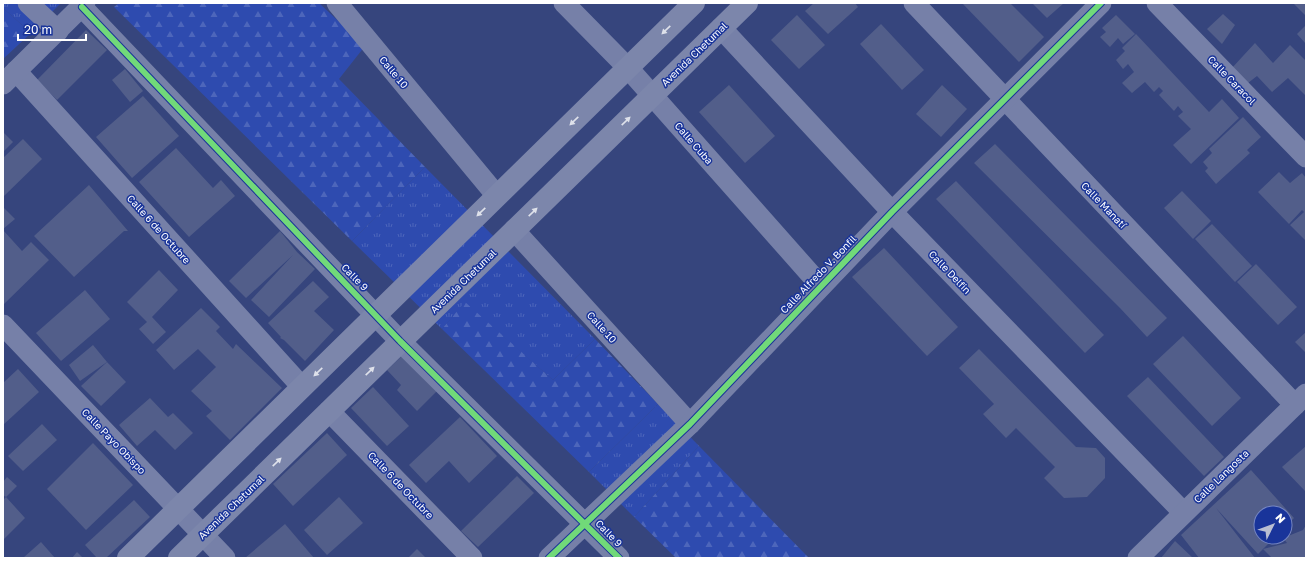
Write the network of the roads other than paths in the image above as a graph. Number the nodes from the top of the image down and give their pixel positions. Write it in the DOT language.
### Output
graph roads {
  1 [pos="28,3"];
  2 [pos="337,3"];
  3 [pos="564,3"];
  4 [pos="694,3"];
  5 [pos="747,3"];
  6 [pos="914,3"];
  7 [pos="1101,3"];
  8 [pos="1157,3"];
  9 [pos="84,5"];
  10 [pos="721,28"];
  11 [pos="58,31"];
  12 [pos="628,68"];
  13 [pos="9,78"];
  14 [pos="652,95"];
  15 [pos="1003,99"];
  16 [pos="1306,157"];
  17 [pos="497,196"];
  18 [pos="892,212"];
  19 [pos="514,230"];
  20 [pos="821,286"];
  21 [pos="376,314"];
  22 [pos="3,325"];
  23 [pos="400,341"];
  24 [pos="302,387"];
  25 [pos="1300,400"];
  26 [pos="329,411"];
  27 [pos="690,424"];
  28 [pos="178,508"];
  29 [pos="1183,512"];
  30 [pos="586,524"];
  31 [pos="202,535"];
  32 [pos="128,558"];
  33 [pos="178,558"];
  34 [pos="225,558"];
  35 [pos="472,558"];
  36 [pos="550,558"];
  37 [pos="619,558"];
  38 [pos="1138,558"];
  1 -- 11 [label="street"];
  2 -- 17 [label="street, Calle 10"];
  3 -- 12 [label="street, Calle Cuba"];
  4 -- 12 [label="main road, one-way"];
  5 -- 10 [label="main road, Avenida Chetumal"];
  6 -- 15 [label="street, Calle Manatí"];
  7 -- 15 [label="street, Calle Alfredo V. Bonfil"];
  8 -- 16 [label="street, Calle Caracol"];
  9 -- 11 [label="street"];
  9 -- 21 [label="street, Calle 9"];
  10 -- 14 [label="main road, Avenida Chetumal"];
  10 -- 18 [label="street, Calle Delfin"];
  11 -- 13 [label="street"];
  12 -- 14 [label="street, Calle Cuba"];
  12 -- 17 [label="main road, one-way"];
  13 -- 24 [label="street, Calle 6 de Octubre"];
  19 -- 14 [label="main road, Avenida Chetumal, one-way"];
  14 -- 20 [label="street, Calle Cuba"];
  15 -- 18 [label="street, Calle Alfredo V. Bonfil"];
  15 -- 25 [label="street, Calle Manatí"];
  17 -- 21 [label="main road, one-way"];
  18 -- 20 [label="street, Calle Alfredo V. Bonfil"];
  18 -- 29 [label="street, Calle Delfin"];
  19 -- 23 [label="main road, Avenida Chetumal"];
  19 -- 27 [label="street, Calle 10"];
  20 -- 27 [label="street, Calle Alfredo V. Bonfil"];
  21 -- 23 [label="street, Calle 9"];
  21 -- 24 [label="main road, one-way"];
  22 -- 28 [label="street, Calle Payo Obispo"];
  26 -- 23 [label="main road, Avenida Chetumal, one-way"];
  23 -- 30 [label="street, Calle 9"];
  24 -- 28 [label="main road"];
  25 -- 29 [label="street, Calle Langosta"];
  31 -- 26 [label="main road, Avenida Chetumal, one-way"];
  26 -- 35 [label="street, Calle 6 de Octubre"];
  27 -- 30 [label="street, Calle Alfredo V. Bonfil"];
  28 -- 31 [label="street, Calle Payo Obispo"];
  28 -- 32 [label="main road"];
  29 -- 38 [label="street, Calle Langosta"];
  30 -- 36 [label="street, Calle Alfredo V. Bonfil"];
  30 -- 37 [label="street, Calle 9"];
  31 -- 33 [label="main road, Avenida Chetumal"];
  31 -- 34 [label="street, Calle Payo Obispo"];
}
